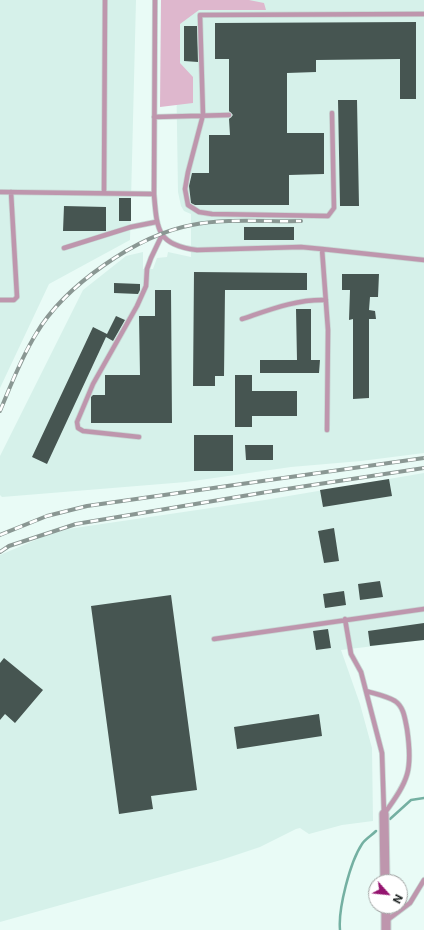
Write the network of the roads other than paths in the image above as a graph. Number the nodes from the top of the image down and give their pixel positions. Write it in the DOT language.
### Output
graph roads {
  1 [pos="105,0"];
  2 [pos="155,0"];
  3 [pos="424,14"];
  4 [pos="332,113"];
  5 [pos="203,115"];
  6 [pos="230,115"];
  7 [pos="154,117"];
  8 [pos="0,192"];
  9 [pos="11,192"];
  10 [pos="104,193"];
  11 [pos="154,194"];
  12 [pos="156,222"];
  13 [pos="162,235"];
  14 [pos="64,248"];
  15 [pos="322,249"];
  16 [pos="424,260"];
  17 [pos="0,300"];
  18 [pos="326,300"];
  19 [pos="242,319"];
  20 [pos="327,430"];
  21 [pos="139,437"];
  22 [pos="424,609"];
  23 [pos="345,619"];
  24 [pos="214,639"];
  25 [pos="366,691"];
  26 [pos="384,814"];
  27 [pos="385,874"];
  28 [pos="424,880"];
  29 [pos="386,914"];
  30 [pos="386,926"];
  1 -- 10 [label="lane"];
  2 -- 7 [label="lane"];
  3 -- 5 [label="lane"];
  4 -- 5 [label="lane"];
  5 -- 6 [label="lane"];
  5 -- 7 [label="lane"];
  7 -- 11 [label="lane"];
  8 -- 9 [label="lane"];
  9 -- 10 [label="lane"];
  9 -- 17 [label="lane"];
  10 -- 11 [label="lane"];
  11 -- 12 [label="lane"];
  12 -- 13 [label="lane"];
  12 -- 14 [label="lane"];
  13 -- 15 [label="lane"];
  13 -- 21 [label="lane"];
  15 -- 16 [label="lane"];
  15 -- 18 [label="lane"];
  18 -- 19 [label="lane"];
  18 -- 20 [label="lane"];
  22 -- 23 [label="lane"];
  23 -- 24 [label="lane"];
  23 -- 25 [label="lane"];
  25 -- 26 [label="lane"];
  25 -- 26 [label="lane"];
  26 -- 27 [label="street"];
  28 -- 30 [label="lane"];
  29 -- 30 [label="street"];
}
